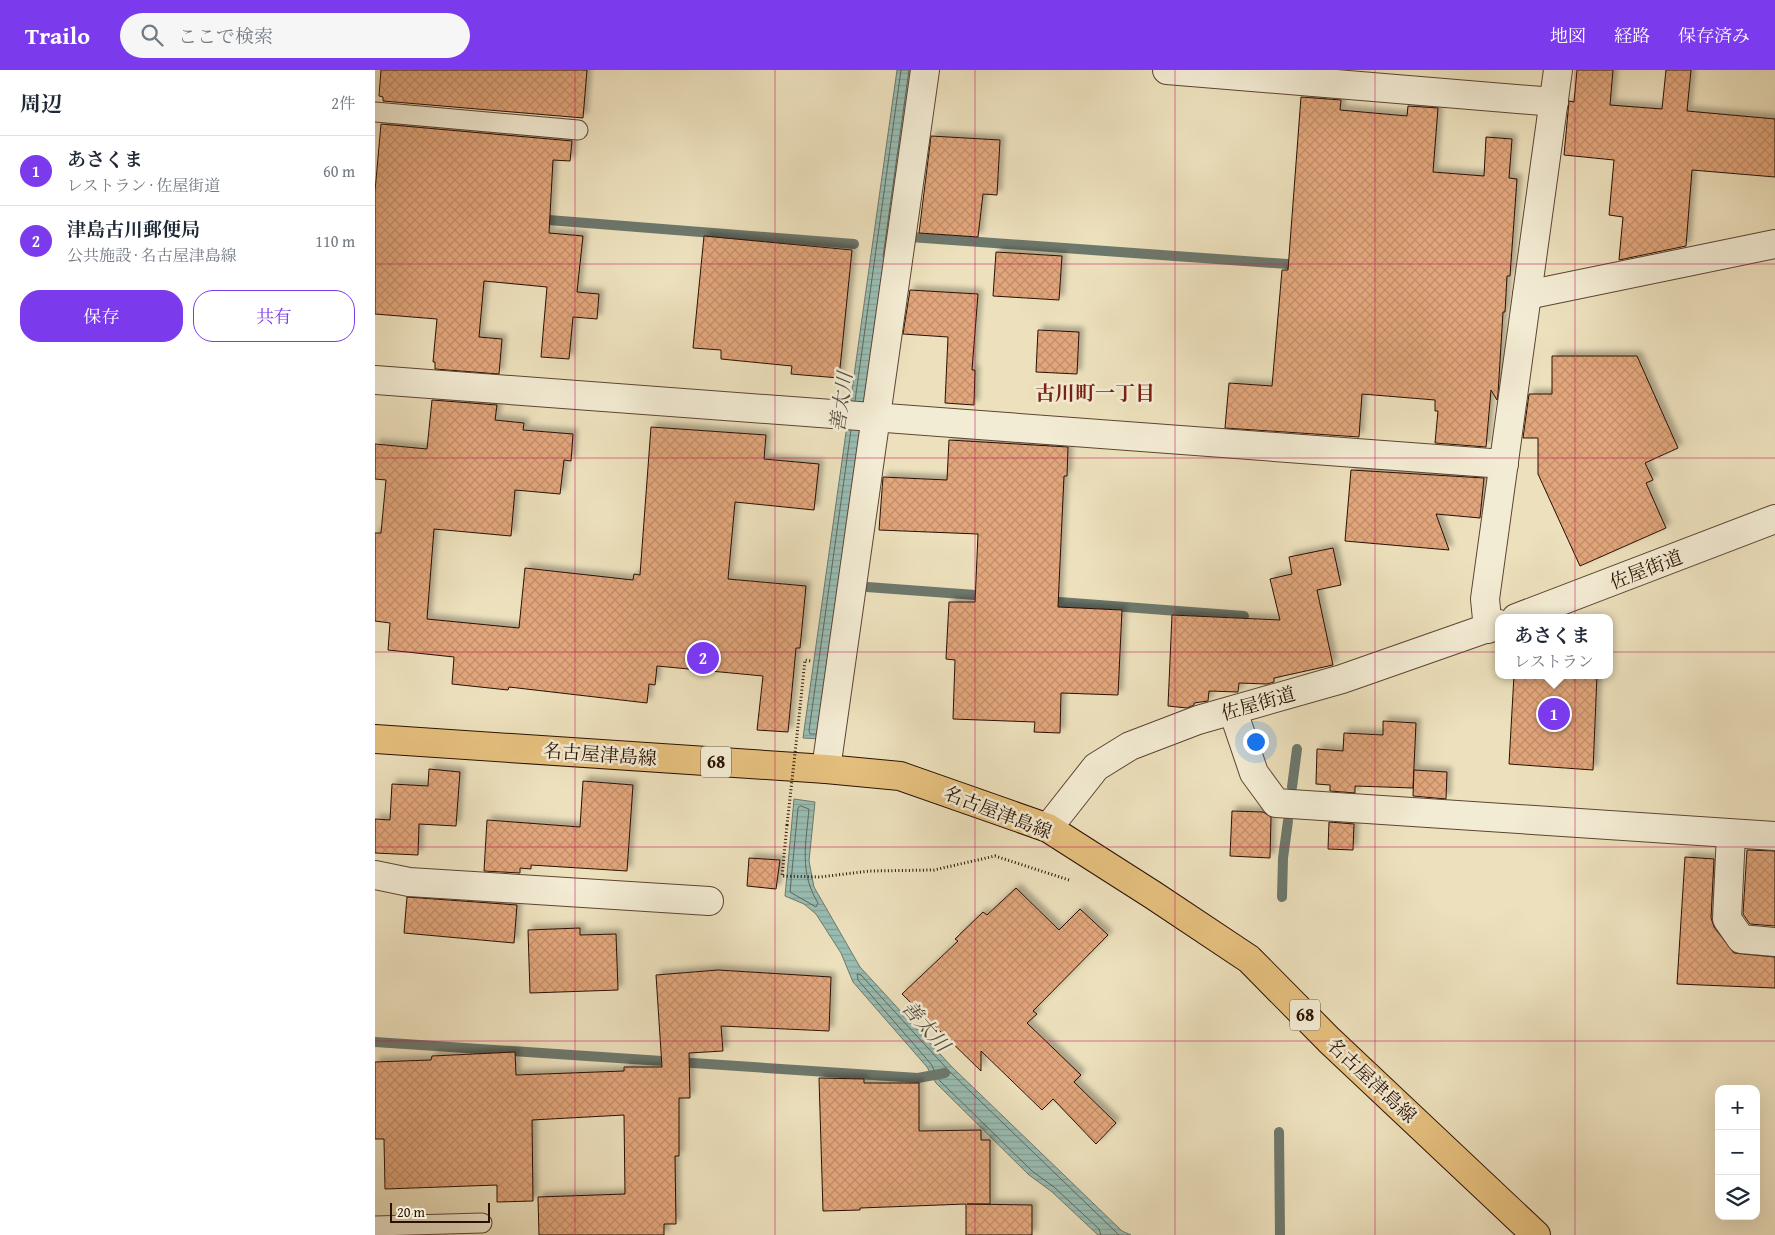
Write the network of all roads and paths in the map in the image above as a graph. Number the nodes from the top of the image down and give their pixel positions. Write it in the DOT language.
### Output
graph roads {
  1 [pos="925,70"];
  2 [pos="1167,70"];
  3 [pos="1558,70"];
  4 [pos="1554,102"];
  5 [pos="375,112"];
  6 [pos="578,130"];
  7 [pos="1775,244"];
  8 [pos="1527,295"];
  9 [pos="375,380"];
  10 [pos="864,416"];
  11 [pos="1504,464"];
  12 [pos="1775,519"];
  13 [pos="1527,614"];
  14 [pos="1493,626"];
  15 [pos="805,660"];
  16 [pos="1233,711"];
  17 [pos="375,739"];
  18 [pos="826,769"];
  19 [pos="1048,828"];
  20 [pos="1731,834"];
  21 [pos="1775,836"];
  22 [pos="1105,865"];
  23 [pos="375,875"];
  24 [pos="709,901"];
  25 [pos="1775,942"];
  26 [pos="482,1223"];
  27 [pos="375,1226"];
  28 [pos="1536,1235"];
  1 -- 10 [label="street"];
  2 -- 4 [label="street"];
  3 -- 4 [label="street"];
  4 -- 8 [label="street"];
  5 -- 6 [label="lane"];
  7 -- 8 [label="street"];
  8 -- 11 [label="street"];
  9 -- 10 [label="street"];
  10 -- 11 [label="street"];
  10 -- 18 [label="street"];
  11 -- 14 [label="street"];
  12 -- 13 [label="street, 佐屋街道"];
  14 -- 16 [label="street, 佐屋街道"];
  15 -- 22 [label="path, bridge"];
  16 -- 19 [label="street, 佐屋街道"];
  16 -- 20 [label="street"];
  17 -- 18 [label="main road, 名古屋津島線 / 68"];
  18 -- 19 [label="main road, 名古屋津島線 / 68"];
  19 -- 22 [label="main road, 名古屋津島線 / 68"];
  20 -- 21 [label="street"];
  20 -- 25 [label="street"];
  22 -- 28 [label="main road, 名古屋津島線 / 68"];
  23 -- 24 [label="street"];
  26 -- 27 [label="lane"];
}
